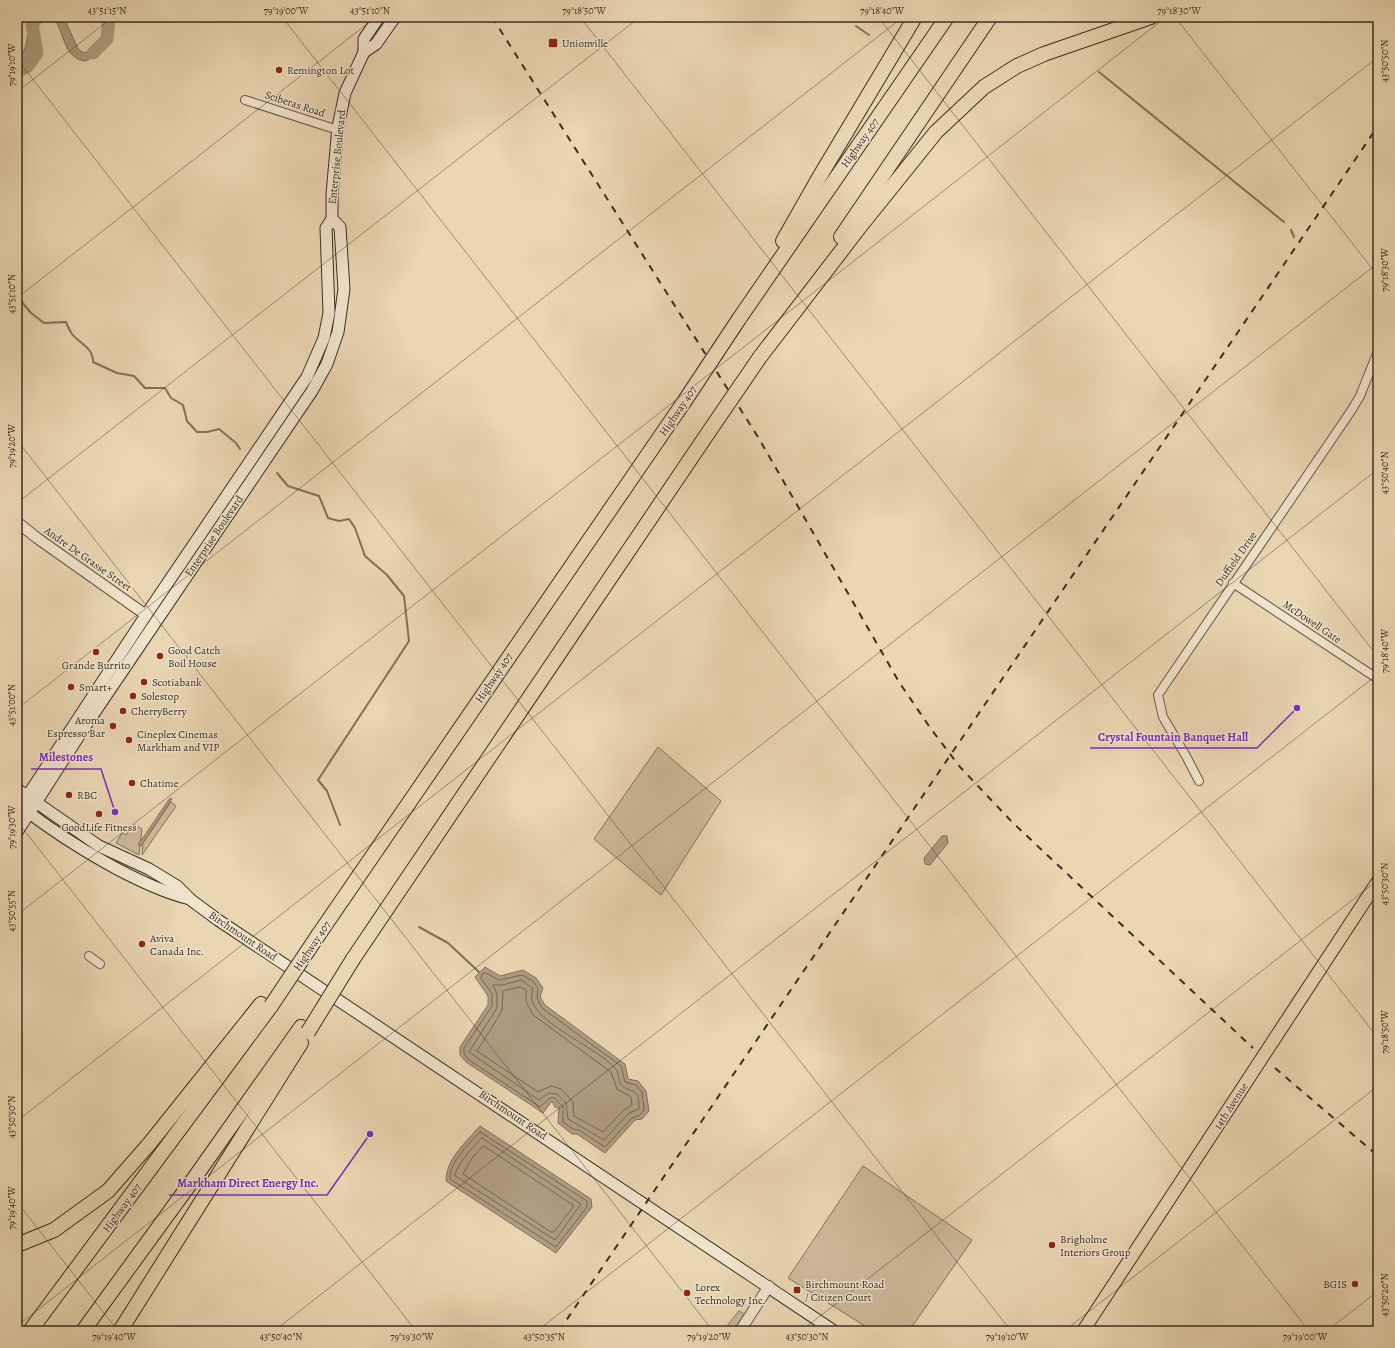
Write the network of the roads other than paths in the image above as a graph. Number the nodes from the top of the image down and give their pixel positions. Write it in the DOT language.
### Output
graph roads {
  1 [pos="379,17"];
  2 [pos="395,17"];
  3 [pos="915,17"];
  4 [pos="947,17"];
  5 [pos="990,17"];
  6 [pos="1151,17"];
  7 [pos="364,52"];
  8 [pos="245,100"];
  9 [pos="338,130"];
  10 [pos="332,218"];
  11 [pos="740,319"];
  12 [pos="1378,351"];
  13 [pos="760,357"];
  14 [pos="17,522"];
  15 [pos="1233,583"];
  16 [pos="146,615"];
  17 [pos="156,621"];
  18 [pos="1378,679"];
  19 [pos="1198,781"];
  20 [pos="17,788"];
  21 [pos="32,799"];
  22 [pos="21,808"];
  23 [pos="17,832"];
  24 [pos="1378,881"];
  25 [pos="191,900"];
  26 [pos="89,956"];
  27 [pos="100,964"];
  28 [pos="267,1003"];
  29 [pos="304,1029"];
  30 [pos="17,1245"];
  31 [pos="769,1286"];
  32 [pos="30,1331"];
  33 [pos="83,1331"];
  34 [pos="120,1331"];
  35 [pos="740,1331"];
  36 [pos="834,1331"];
  37 [pos="1083,1331"];
  1 -- 7 [label="main road, Enterprise Boulevard"];
  2 -- 7 [label="main road, Enterprise Boulevard"];
  3 -- 11 [label="highway"];
  4 -- 11 [label="highway, Highway 407"];
  5 -- 13 [label="highway"];
  6 -- 13 [label="highway"];
  7 -- 9 [label="main road, Enterprise Boulevard"];
  8 -- 9 [label="street, Sciberas Road"];
  9 -- 10 [label="main road, Enterprise Boulevard"];
  10 -- 16 [label="main road, Enterprise Boulevard"];
  10 -- 17 [label="main road, Enterprise Boulevard"];
  11 -- 28 [label="highway, Highway 407, bridge"];
  12 -- 15 [label="street, Duffield Drive"];
  13 -- 29 [label="highway, bridge"];
  14 -- 16 [label="street, Andre De Grasse Street"];
  15 -- 18 [label="street, McDowell Gate"];
  15 -- 19 [label="street, Duffield Drive"];
  16 -- 17 [label="street"];
  16 -- 21 [label="main road, Enterprise Boulevard"];
  17 -- 21 [label="main road, Enterprise Boulevard"];
  20 -- 21 [label="main road, Birchmount Road"];
  21 -- 22 [label="main road, Enterprise Boulevard"];
  21 -- 25 [label="main road, Birchmount Road"];
  22 -- 23 [label="main road, Enterprise Boulevard"];
  22 -- 25 [label="main road, Birchmount Road"];
  24 -- 37 [label="main road, 14th Avenue"];
  25 -- 31 [label="main road, Birchmount Road"];
  26 -- 27 [label="street"];
  28 -- 30 [label="highway"];
  28 -- 32 [label="highway, Highway 407"];
  29 -- 33 [label="highway"];
  29 -- 34 [label="highway"];
  31 -- 35 [label="street"];
  31 -- 36 [label="main road, Birchmount Road"];
}
